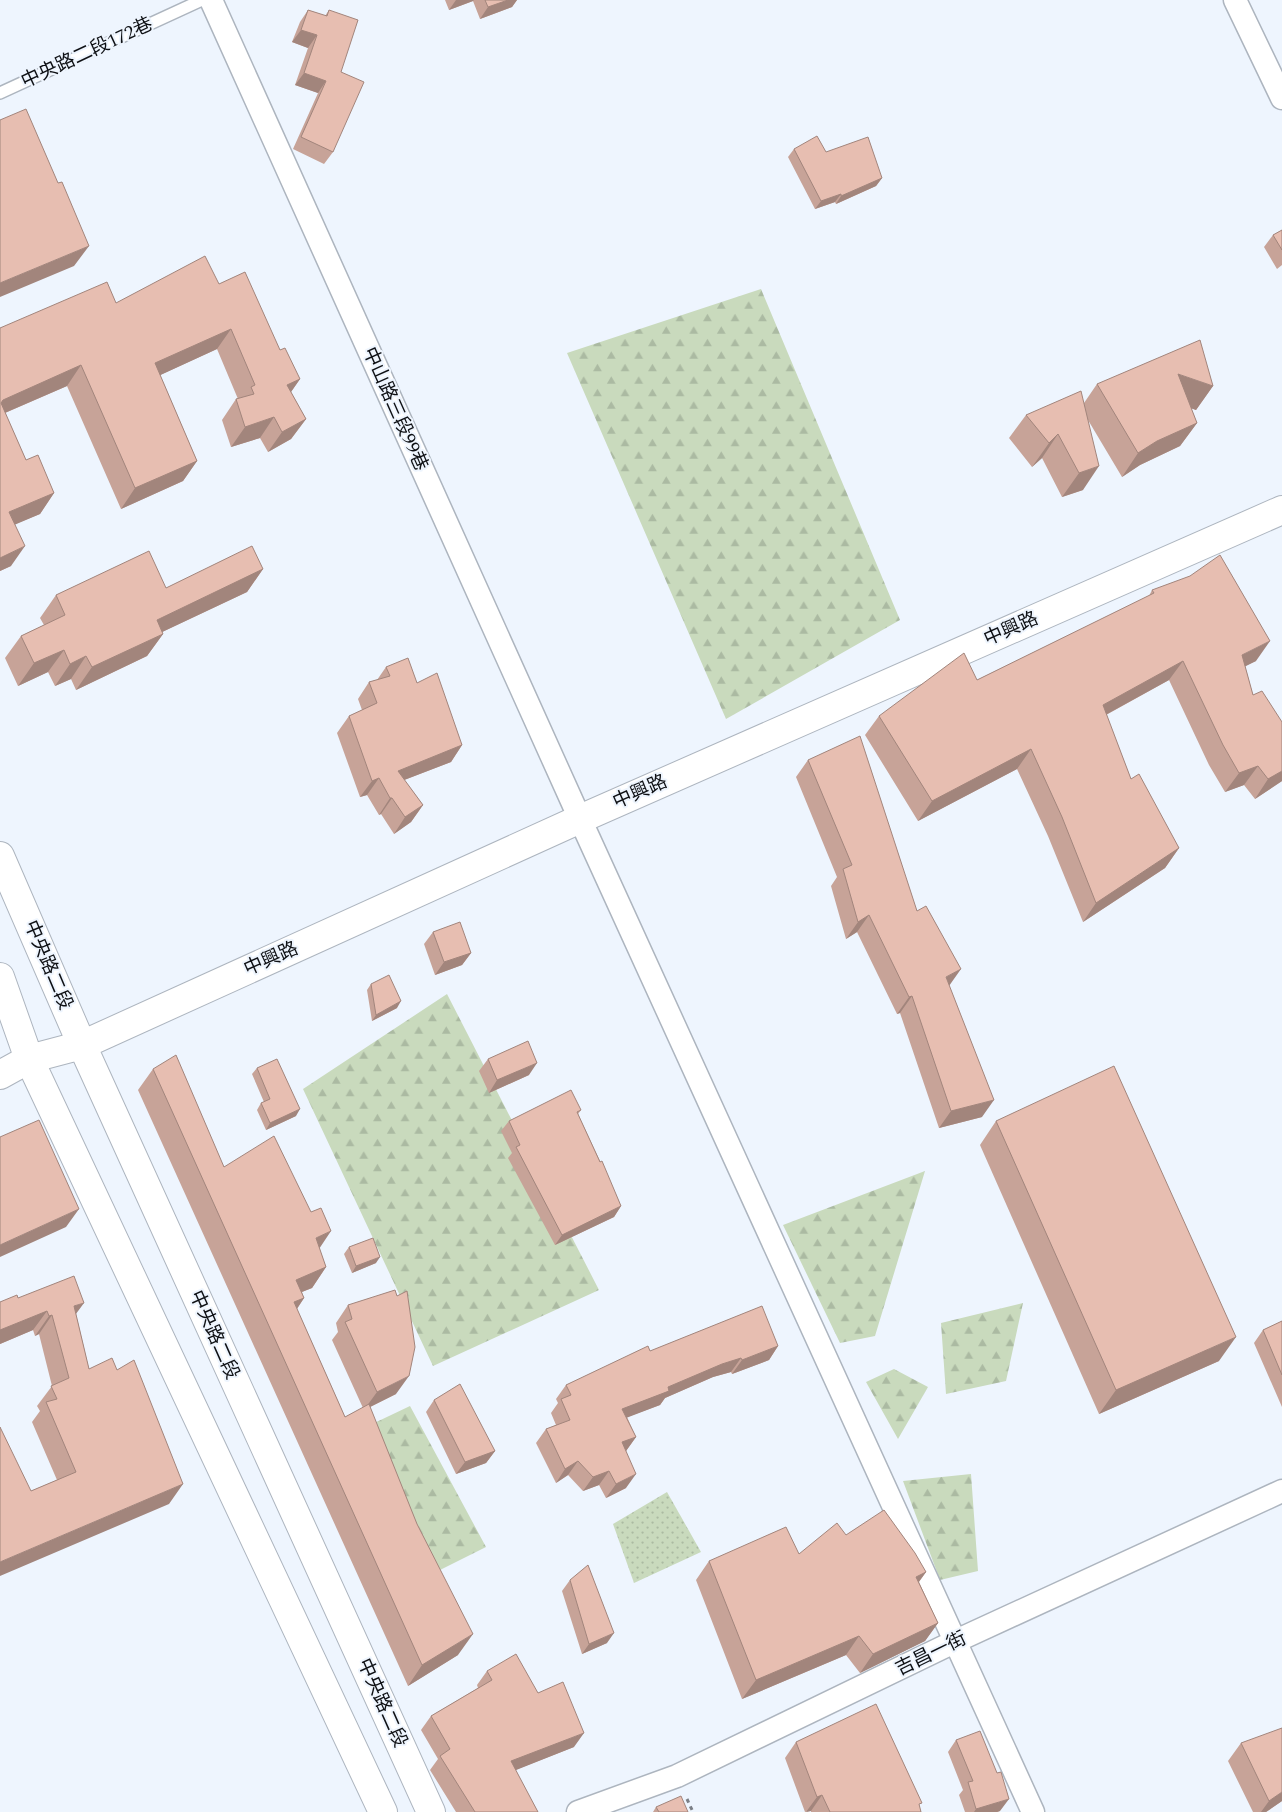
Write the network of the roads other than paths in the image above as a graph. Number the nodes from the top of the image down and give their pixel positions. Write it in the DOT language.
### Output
graph roads {
  1 [pos="202,0"];
  2 [pos="211,0"];
  3 [pos="1235,0"];
  4 [pos="0,93"];
  5 [pos="1282,98"];
  6 [pos="1282,510"];
  7 [pos="580,819"];
  8 [pos="0,856"];
  9 [pos="0,977"];
  10 [pos="82,1044"];
  11 [pos="29,1059"];
  12 [pos="0,1075"];
  13 [pos="1282,1491"];
  14 [pos="956,1641"];
  15 [pos="383,1812"];
  16 [pos="431,1812"];
  17 [pos="578,1812"];
  18 [pos="1033,1812"];
  1 -- 4 [label="lane, 中央路二段172巷"];
  2 -- 7 [label="street, 中山路三段99巷"];
  3 -- 5 [label="street"];
  6 -- 7 [label="street, 中興路"];
  7 -- 10 [label="street, 中興路"];
  7 -- 14 [label="street, 中山路三段99巷"];
  8 -- 10 [label="street, 中央路二段"];
  9 -- 11 [label="street"];
  10 -- 11 [label="street, 中興路"];
  10 -- 16 [label="street, 中央路二段"];
  11 -- 12 [label="street, 中興路"];
  11 -- 15 [label="street"];
  13 -- 14 [label="street, 吉昌一街"];
  14 -- 17 [label="street, 吉昌一街"];
  14 -- 18 [label="street, 中山路三段99巷"];
}
